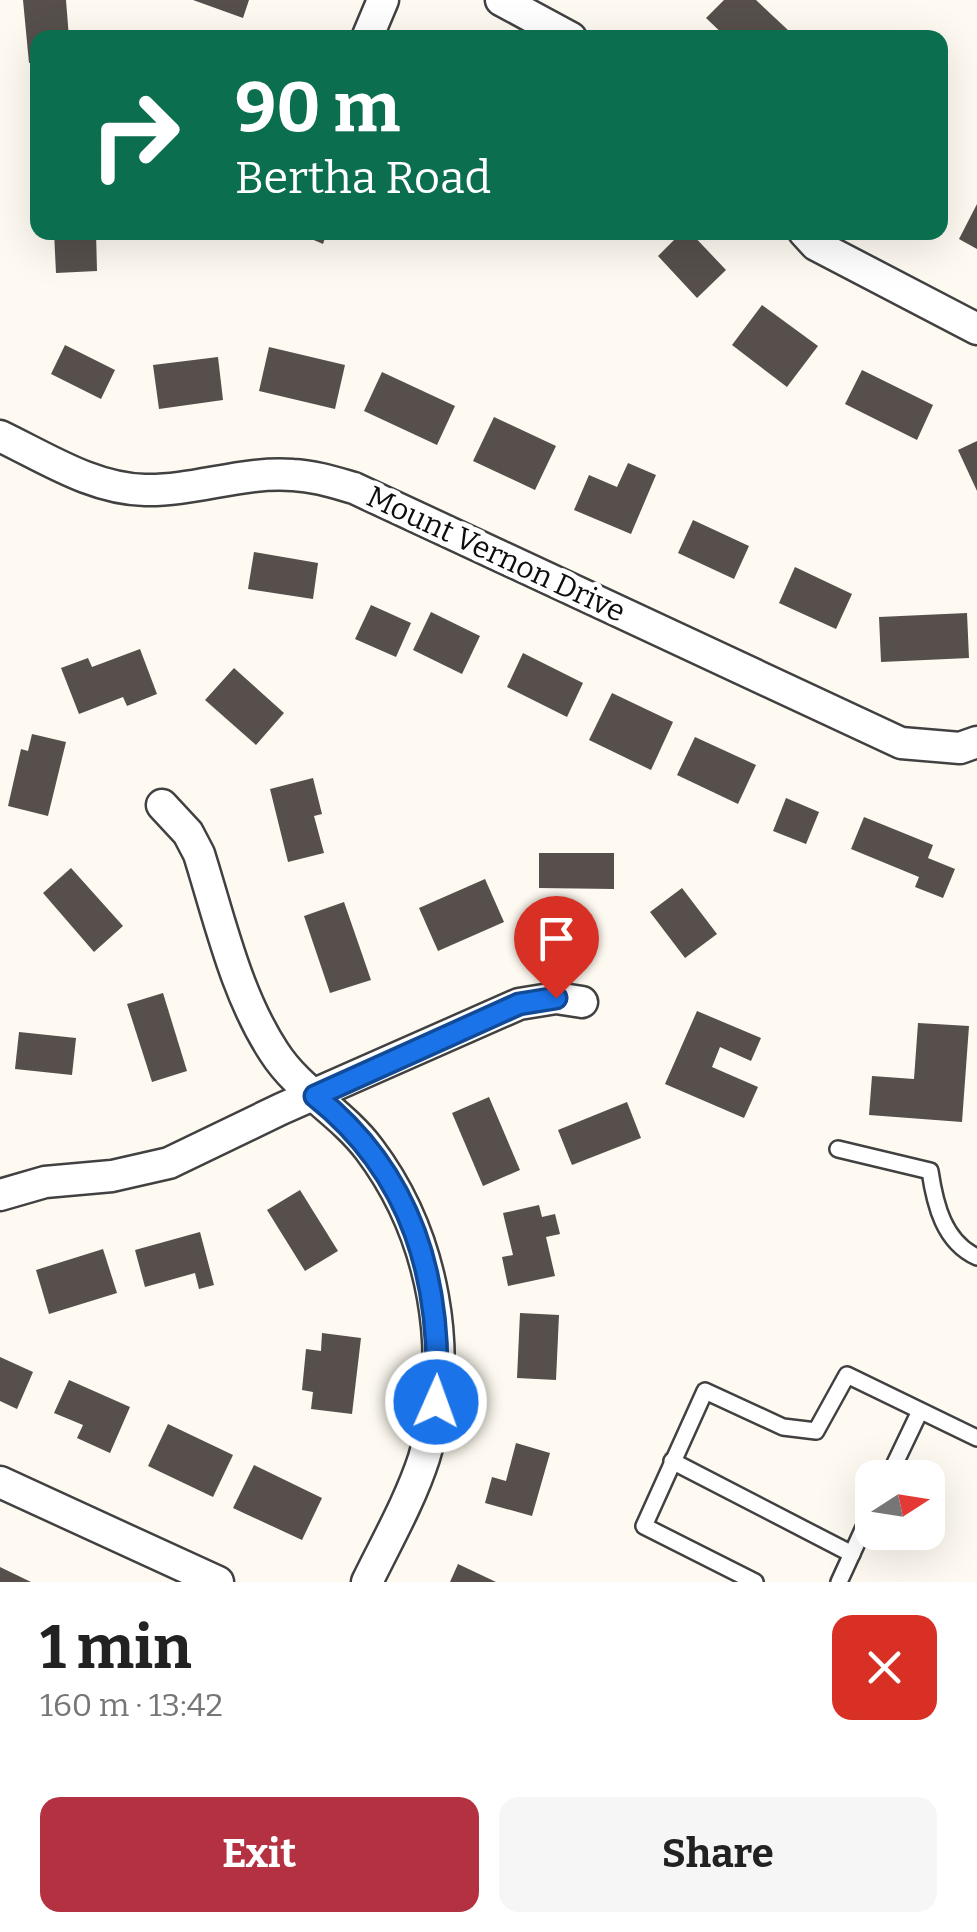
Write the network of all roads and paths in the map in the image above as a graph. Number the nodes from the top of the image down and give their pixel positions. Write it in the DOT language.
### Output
graph roads {
  1 [pos="383,0"];
  2 [pos="501,0"];
  3 [pos="370,30"];
  4 [pos="557,30"];
  5 [pos="812,240"];
  6 [pos="977,329"];
  7 [pos="0,436"];
  8 [pos="977,742"];
  9 [pos="162,805"];
  10 [pos="582,1002"];
  11 [pos="315,1096"];
  12 [pos="838,1149"];
  13 [pos="0,1195"];
  14 [pos="977,1256"];
  15 [pos="920,1411"];
  16 [pos="977,1438"];
  17 [pos="897,1460"];
  18 [pos="672,1461"];
  19 [pos="0,1482"];
  20 [pos="855,1547"];
  21 [pos="852,1554"];
  22 [pos="218,1582"];
  23 [pos="368,1582"];
  24 [pos="755,1582"];
  25 [pos="839,1582"];
  1 -- 3 [label="street"];
  2 -- 4 [label="street"];
  5 -- 6 [label="street"];
  7 -- 8 [label="street, Mount Vernon Drive"];
  9 -- 11 [label="street"];
  10 -- 11 [label="street"];
  11 -- 13 [label="street"];
  11 -- 23 [label="street"];
  12 -- 14 [label="lane"];
  15 -- 16 [label="lane"];
  15 -- 17 [label="lane"];
  15 -- 18 [label="lane"];
  18 -- 21 [label="lane"];
  18 -- 24 [label="lane"];
  19 -- 22 [label="street"];
  20 -- 21 [label="lane"];
  21 -- 25 [label="lane"];
}
